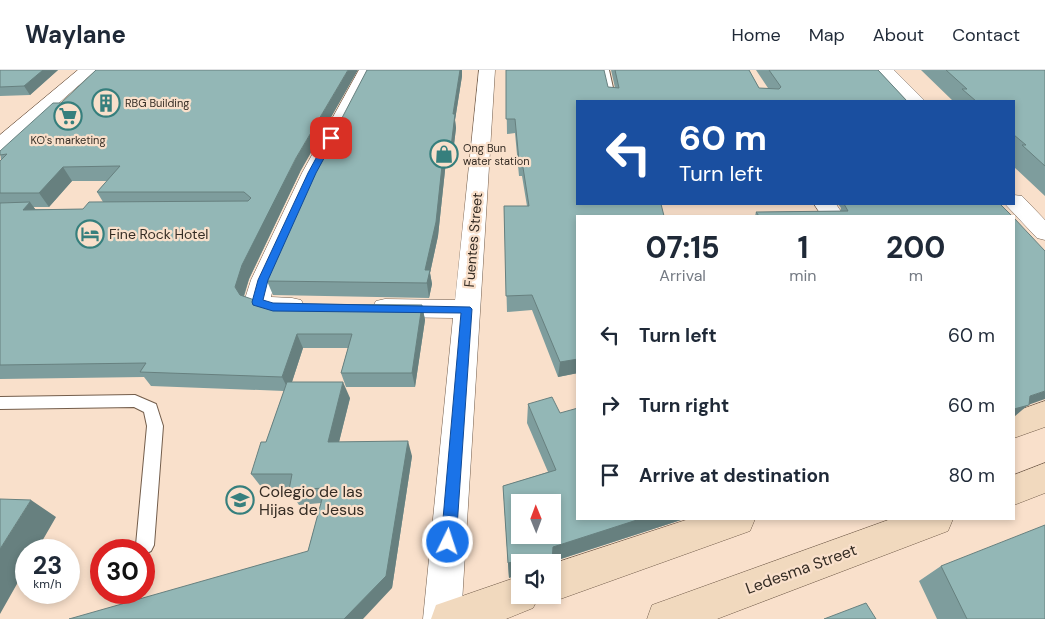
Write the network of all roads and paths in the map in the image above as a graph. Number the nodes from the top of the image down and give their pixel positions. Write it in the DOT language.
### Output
graph roads {
  1 [pos="367,70"];
  2 [pos="487,70"];
  3 [pos="605,70"];
  4 [pos="885,70"];
  5 [pos="85,75"];
  6 [pos="612,100"];
  7 [pos="915,100"];
  8 [pos="0,145"];
  9 [pos="1015,202"];
  10 [pos="1045,233"];
  11 [pos="1045,247"];
  12 [pos="1045,256"];
  13 [pos="312,308"];
  14 [pos="360,308"];
  15 [pos="467,309"];
  16 [pos="0,403"];
  17 [pos="1045,414"];
  18 [pos="1015,425"];
  19 [pos="735,520"];
  20 [pos="933,520"];
  21 [pos="146,539"];
  22 [pos="561,580"];
  23 [pos="511,598"];
  24 [pos="442,619"];
  25 [pos="450,619"];
  26 [pos="666,619"];
  1 -- 13 [label="street"];
  2 -- 15 [label="street, Fuentes Street"];
  3 -- 6 [label="lane"];
  4 -- 7 [label="street"];
  5 -- 8 [label="street"];
  9 -- 10 [label="street"];
  11 -- 12 [label="street"];
  14 -- 15 [label="street"];
  15 -- 24 [label="street, Fuentes Street"];
  16 -- 21 [label="lane"];
  17 -- 18 [label="main road"];
  19 -- 22 [label="main road"];
  20 -- 26 [label="main road, Ledesma Street"];
  23 -- 25 [label="main road"];
}
